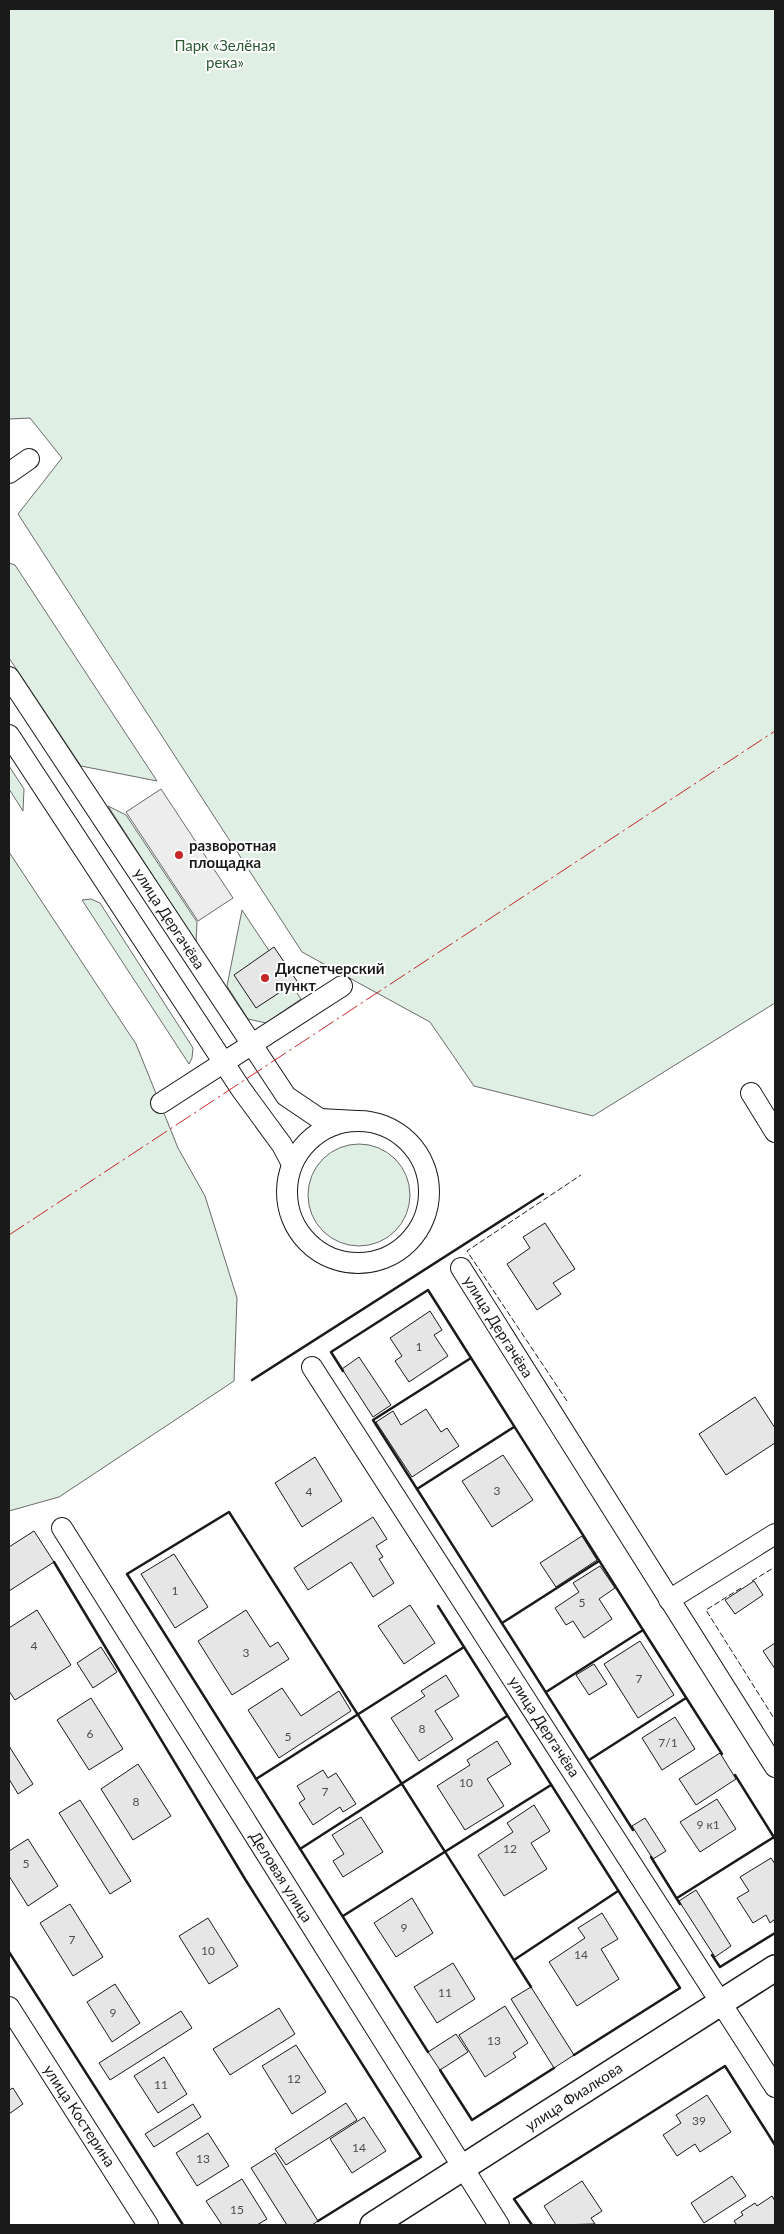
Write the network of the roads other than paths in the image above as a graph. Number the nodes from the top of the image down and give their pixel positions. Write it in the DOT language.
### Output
graph roads {
  1 [pos="29,459"];
  2 [pos="9,473"];
  3 [pos="9,676"];
  4 [pos="9,735"];
  5 [pos="342,986"];
  6 [pos="252,1044"];
  7 [pos="224,1063"];
  8 [pos="751,1093"];
  9 [pos="160,1103"];
  10 [pos="357,1121"];
  11 [pos="775,1132"];
  12 [pos="292,1164"];
  13 [pos="461,1268"];
  14 [pos="312,1368"];
  15 [pos="62,1528"];
  16 [pos="775,1534"];
  17 [pos="669,1600"];
  18 [pos="775,1767"];
  19 [pos="775,1968"];
  20 [pos="721,2001"];
  21 [pos="9,2007"];
  22 [pos="775,2087"];
  23 [pos="463,2167"];
  24 [pos="148,2225"];
  25 [pos="373,2225"];
  26 [pos="499,2225"];
  1 -- 2 [label="street"];
  3 -- 6 [label="street, улица Дергачёва"];
  4 -- 7 [label="street"];
  5 -- 6 [label="street"];
  6 -- 7 [label="street"];
  6 -- 10 [label="street, улица Дергачёва"];
  7 -- 9 [label="street"];
  7 -- 12 [label="street"];
  8 -- 11 [label="street"];
  10 -- 12 [label="street"];
  10 -- 12 [label="street"];
  13 -- 17 [label="street, улица Дергачёва"];
  14 -- 20 [label="street, улица Дергачёва"];
  15 -- 23 [label="street, Деловая улица"];
  16 -- 17 [label="street"];
  17 -- 18 [label="street, улица Дергачёва"];
  19 -- 20 [label="street, улица Фиалкова"];
  20 -- 22 [label="street, улица Дергачёва"];
  20 -- 23 [label="street, улица Фиалкова"];
  21 -- 24 [label="street, улица Костерина"];
  23 -- 25 [label="street, улица Фиалкова"];
  23 -- 26 [label="street, Деловая улица"];
}
